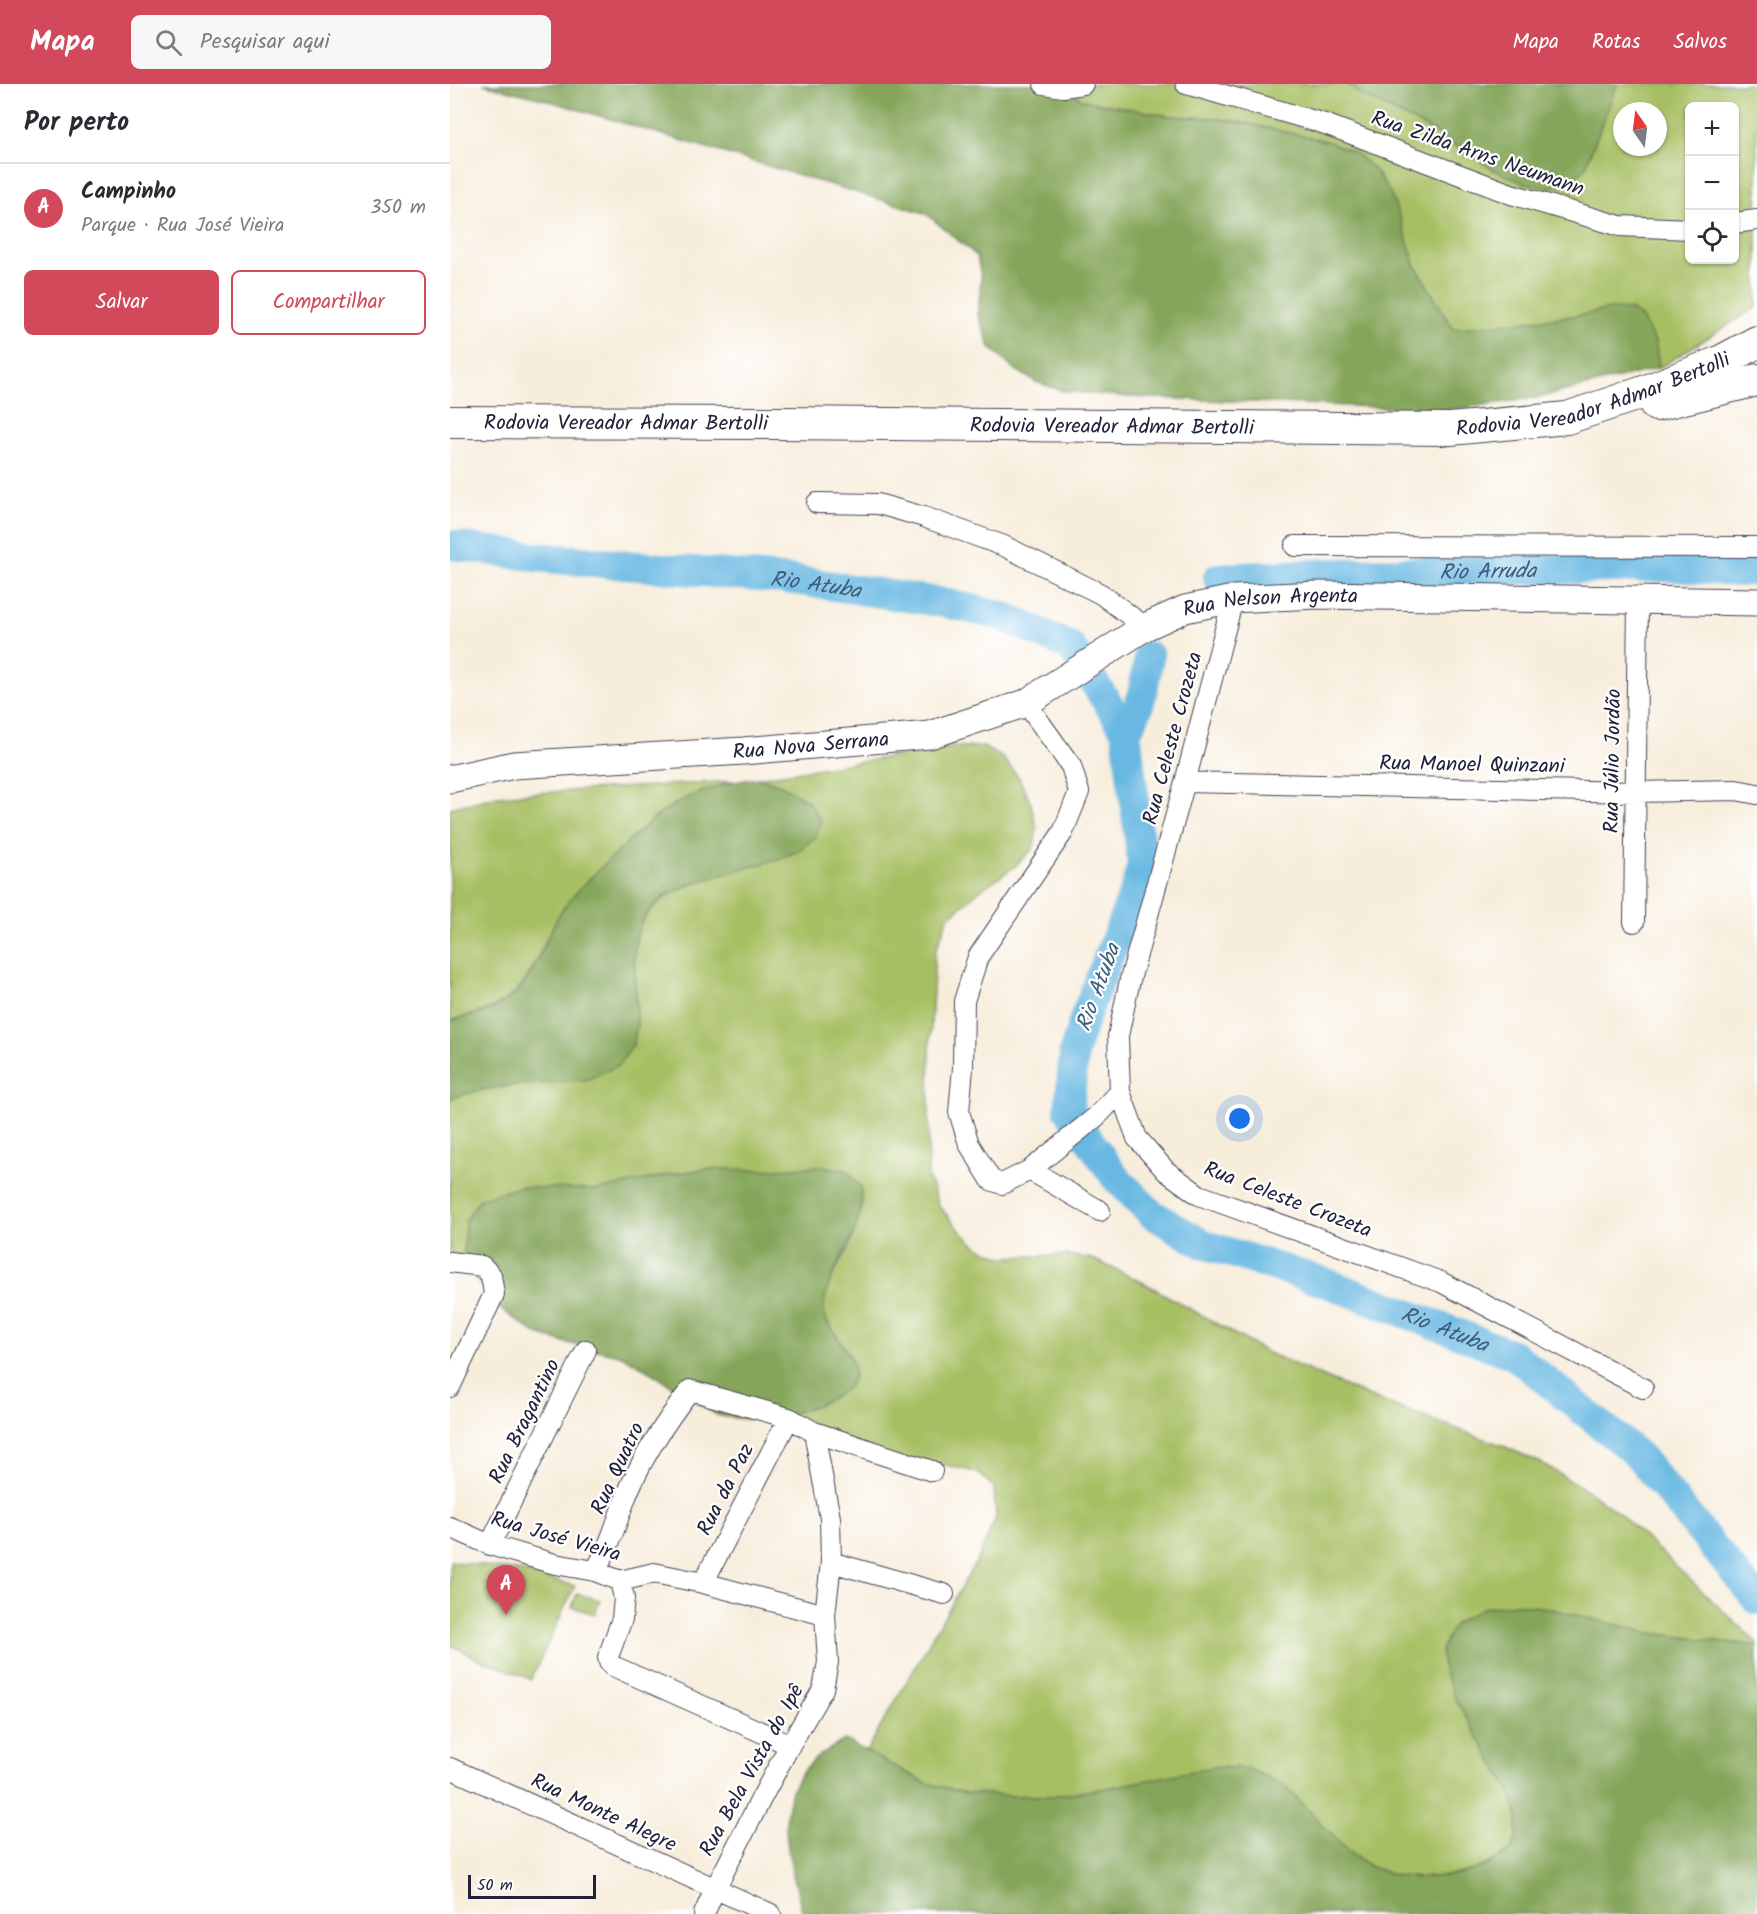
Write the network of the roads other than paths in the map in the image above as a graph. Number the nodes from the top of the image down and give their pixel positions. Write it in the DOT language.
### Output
graph roads {
  1 [pos="1044,84"];
  2 [pos="1083,84"];
  3 [pos="1186,84"];
  4 [pos="1757,220"];
  5 [pos="1739,222"];
  6 [pos="1685,229"];
  7 [pos="1757,342"];
  8 [pos="1757,380"];
  9 [pos="1567,418"];
  10 [pos="450,422"];
  11 [pos="817,503"];
  12 [pos="1295,546"];
  13 [pos="1757,547"];
  14 [pos="1233,599"];
  15 [pos="1638,601"];
  16 [pos="1757,602"];
  17 [pos="1145,627"];
  18 [pos="1035,698"];
  19 [pos="450,779"];
  20 [pos="1185,782"];
  21 [pos="1635,792"];
  22 [pos="1757,794"];
  23 [pos="1634,922"];
  24 [pos="1120,1092"];
  25 [pos="1030,1170"];
  26 [pos="1100,1211"];
  27 [pos="450,1262"];
  28 [pos="586,1350"];
  29 [pos="450,1387"];
  30 [pos="1643,1388"];
  31 [pos="789,1418"];
  32 [pos="814,1432"];
  33 [pos="932,1471"];
  34 [pos="450,1527"];
  35 [pos="489,1545"];
  36 [pos="831,1562"];
  37 [pos="595,1571"];
  38 [pos="620,1581"];
  39 [pos="704,1582"];
  40 [pos="944,1594"];
  41 [pos="825,1615"];
  42 [pos="790,1745"];
  43 [pos="450,1768"];
  44 [pos="715,1889"];
  45 [pos="704,1914"];
  46 [pos="771,1914"];
  1 -- 2 [label="street"];
  3 -- 6 [label="street, Rua Zilda Arns Neumann"];
  4 -- 5 [label="street"];
  7 -- 9 [label="highway, Rodovia Vereador Admar Bertolli"];
  8 -- 9 [label="highway"];
  9 -- 10 [label="highway, Rodovia Vereador Admar Bertolli"];
  11 -- 17 [label="street"];
  12 -- 13 [label="street"];
  14 -- 15 [label="main road, Rua Nelson Argenta"];
  14 -- 17 [label="main road, Rua Nelson Argenta"];
  14 -- 20 [label="street, Rua Celeste Crozeta"];
  15 -- 16 [label="main road, Rua Nelson Argenta"];
  15 -- 21 [label="street, Rua Júlio Jordão"];
  17 -- 18 [label="main road, Rua Nova Serrana"];
  18 -- 19 [label="main road, Rua Nova Serrana"];
  18 -- 25 [label="street"];
  20 -- 21 [label="street, Rua Manoel Quinzani"];
  20 -- 24 [label="street, Rua Celeste Crozeta"];
  21 -- 22 [label="street, Rua Manoel Quinzani"];
  21 -- 23 [label="street, Rua Júlio Jordão"];
  24 -- 25 [label="street"];
  24 -- 30 [label="street, Rua Celeste Crozeta"];
  25 -- 26 [label="street"];
  27 -- 29 [label="street"];
  28 -- 35 [label="street, Rua Bragantino"];
  31 -- 32 [label="street"];
  31 -- 37 [label="street, Rua Quatro"];
  31 -- 39 [label="street, Rua da Paz"];
  32 -- 33 [label="street"];
  32 -- 36 [label="street, Rua Bela Vista do Ipê"];
  34 -- 35 [label="street, Rua José Vieira"];
  35 -- 37 [label="street, Rua José Vieira"];
  36 -- 40 [label="street"];
  36 -- 41 [label="street, Rua Bela Vista do Ipê"];
  37 -- 38 [label="street, Rua José Vieira"];
  38 -- 39 [label="street, Rua José Vieira"];
  38 -- 42 [label="street"];
  39 -- 41 [label="street, Rua José Vieira"];
  41 -- 42 [label="street, Rua Bela Vista do Ipê"];
  42 -- 44 [label="street, Rua Bela Vista do Ipê"];
  43 -- 44 [label="street, Rua Monte Alegre"];
  44 -- 45 [label="street, Rua Bela Vista do Ipê"];
  44 -- 46 [label="street, Rua Monte Alegre"];
}
